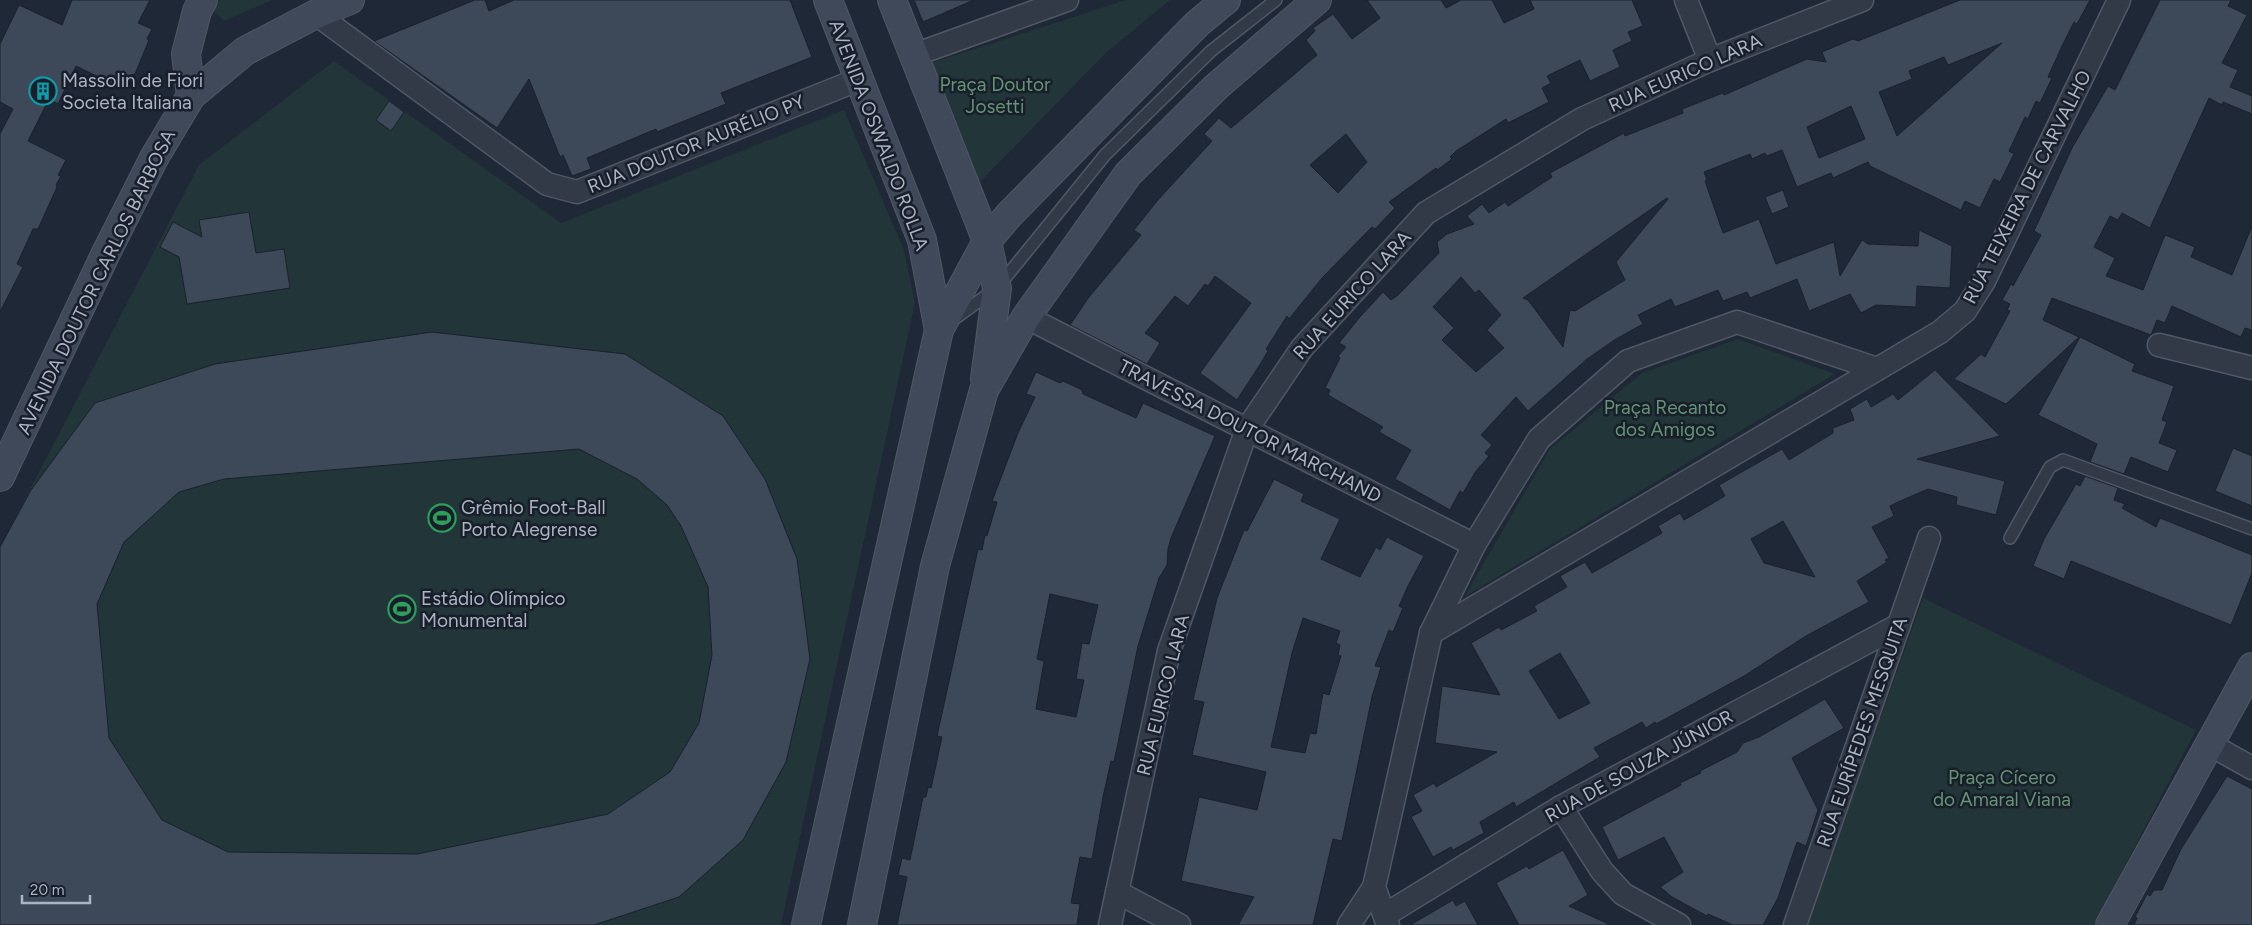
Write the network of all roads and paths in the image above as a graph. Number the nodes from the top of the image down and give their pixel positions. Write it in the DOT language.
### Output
graph roads {
  1 [pos="203,0"];
  2 [pos="350,0"];
  3 [pos="828,0"];
  4 [pos="892,0"];
  5 [pos="1067,0"];
  6 [pos="1226,0"];
  7 [pos="1276,0"];
  8 [pos="1317,0"];
  9 [pos="1686,0"];
  10 [pos="1862,0"];
  11 [pos="2119,0"];
  12 [pos="316,14"];
  13 [pos="914,55"];
  14 [pos="1710,60"];
  15 [pos="860,79"];
  16 [pos="191,96"];
  17 [pos="987,241"];
  18 [pos="997,288"];
  19 [pos="1026,317"];
  20 [pos="939,330"];
  21 [pos="2159,345"];
  22 [pos="2252,368"];
  23 [pos="1877,370"];
  24 [pos="984,390"];
  25 [pos="1247,430"];
  26 [pos="0,477"];
  27 [pos="2252,529"];
  28 [pos="1929,538"];
  29 [pos="2010,538"];
  30 [pos="1474,545"];
  31 [pos="1899,625"];
  32 [pos="1431,633"];
  33 [pos="2252,667"];
  34 [pos="2209,744"];
  35 [pos="2252,768"];
  36 [pos="1561,807"];
  37 [pos="1374,887"];
  38 [pos="1117,892"];
  39 [pos="1386,920"];
  40 [pos="806,925"];
  41 [pos="862,925"];
  42 [pos="1110,925"];
  43 [pos="1179,925"];
  44 [pos="1348,925"];
  45 [pos="1679,925"];
  46 [pos="1795,925"];
  47 [pos="2110,925"];
  1 -- 16 [label="main road"];
  2 -- 12 [label="main road, AVENIDA DOUTOR CARLOS BARBOSA"];
  3 -- 15 [label="main road, AVENIDA OSWALDO ROLLA"];
  4 -- 13 [label="main road"];
  5 -- 13 [label="street"];
  6 -- 17 [label="main road"];
  7 -- 18 [label="lane"];
  8 -- 19 [label="main road"];
  9 -- 14 [label="street"];
  10 -- 14 [label="street, RUA EURICO LARA"];
  11 -- 23 [label="street, RUA TEIXEIRA DE CARVALHO"];
  12 -- 15 [label="street, RUA DOUTOR AURÉLIO PY"];
  12 -- 16 [label="main road, AVENIDA DOUTOR CARLOS BARBOSA"];
  13 -- 17 [label="main road"];
  14 -- 25 [label="street, RUA EURICO LARA"];
  15 -- 20 [label="main road, AVENIDA OSWALDO ROLLA"];
  16 -- 26 [label="main road, AVENIDA DOUTOR CARLOS BARBOSA"];
  17 -- 18 [label="main road"];
  17 -- 20 [label="main road"];
  18 -- 20 [label="lane"];
  18 -- 24 [label="main road"];
  19 -- 24 [label="main road"];
  19 -- 25 [label="street, TRAVESSA DOUTOR MARCHAND"];
  20 -- 40 [label="main road"];
  21 -- 22 [label="street"];
  23 -- 30 [label="street"];
  23 -- 32 [label="street"];
  24 -- 41 [label="main road"];
  25 -- 30 [label="street, TRAVESSA DOUTOR MARCHAND"];
  25 -- 38 [label="street, RUA EURICO LARA"];
  27 -- 29 [label="lane"];
  28 -- 31 [label="street, RUA EURÍPEDES MESQUITA"];
  30 -- 32 [label="street"];
  31 -- 36 [label="street, RUA DE SOUZA JÚNIOR"];
  31 -- 46 [label="street, RUA EURÍPEDES MESQUITA"];
  32 -- 37 [label="street"];
  33 -- 34 [label="main road"];
  34 -- 35 [label="street"];
  34 -- 47 [label="main road"];
  36 -- 39 [label="street, RUA DE SOUZA JÚNIOR"];
  36 -- 45 [label="street"];
  37 -- 39 [label="street"];
  37 -- 44 [label="street"];
  38 -- 42 [label="street, RUA EURICO LARA"];
  38 -- 43 [label="street"];
}
